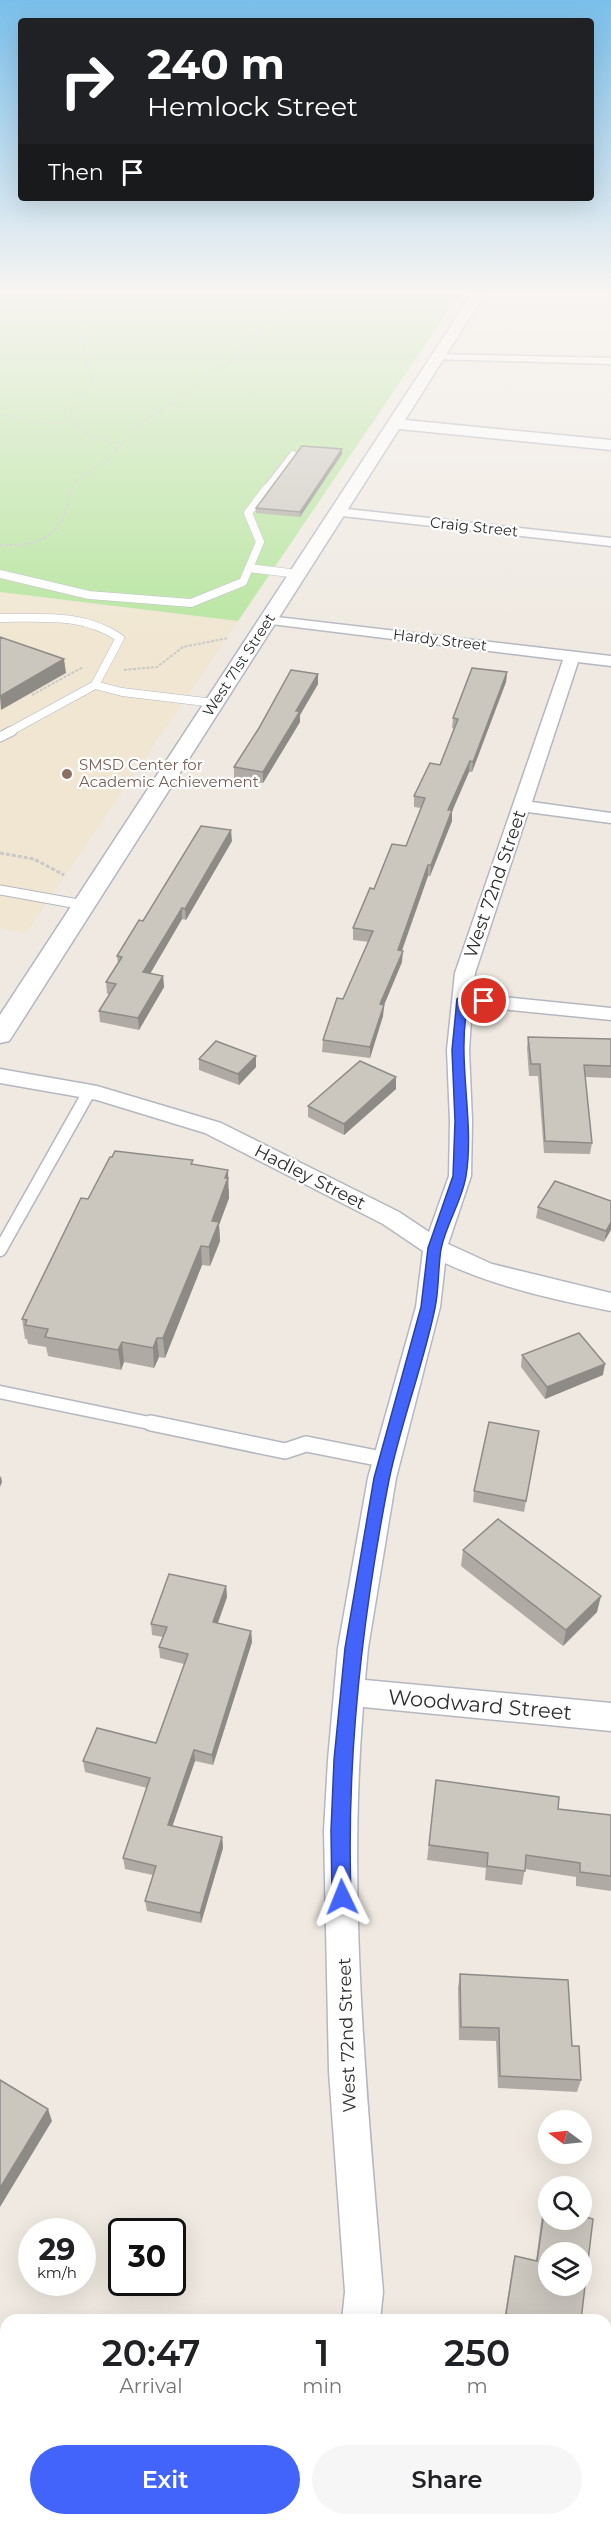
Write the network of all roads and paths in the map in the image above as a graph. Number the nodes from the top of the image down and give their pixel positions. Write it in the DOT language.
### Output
graph roads {
  1 [pos="72,413"];
  2 [pos="157,413"];
  3 [pos="401,413"];
  4 [pos="0,414"];
  5 [pos="71,421"];
  6 [pos="394,424"];
  7 [pos="121,445"];
  8 [pos="611,446"];
  9 [pos="293,454"];
  10 [pos="338,512"];
  11 [pos="611,542"];
  12 [pos="0,545"];
  13 [pos="249,568"];
  14 [pos="0,574"];
  15 [pos="298,574"];
  16 [pos="0,618"];
  17 [pos="268,620"];
  18 [pos="237,638"];
  19 [pos="572,657"];
  20 [pos="611,661"];
  21 [pos="89,667"];
  22 [pos="115,669"];
  23 [pos="95,685"];
  24 [pos="30,696"];
  25 [pos="214,703"];
  26 [pos="0,737"];
  27 [pos="522,806"];
  28 [pos="611,818"];
  29 [pos="0,853"];
  30 [pos="64,875"];
  31 [pos="0,890"];
  32 [pos="84,905"];
  33 [pos="463,999"];
  34 [pos="611,1014"];
  35 [pos="0,1035"];
  36 [pos="0,1076"];
  37 [pos="89,1092"];
  38 [pos="435,1248"];
  39 [pos="0,1250"];
  40 [pos="611,1302"];
  41 [pos="0,1392"];
  42 [pos="387,1460"];
  43 [pos="348,1692"];
  44 [pos="611,1717"];
  45 [pos="366,2311"];
  1 -- 5 [label="path"];
  2 -- 7 [label="path"];
  3 -- 6 [label="street, West 71st Street"];
  4 -- 5 [label="path"];
  5 -- 7 [label="path"];
  6 -- 8 [label="street"];
  6 -- 10 [label="street, West 71st Street"];
  7 -- 12 [label="path"];
  9 -- 13 [label="lane"];
  10 -- 11 [label="street, Craig Street"];
  10 -- 15 [label="street, West 71st Street"];
  13 -- 14 [label="lane"];
  13 -- 15 [label="lane"];
  15 -- 17 [label="street, West 71st Street"];
  16 -- 23 [label="lane"];
  17 -- 19 [label="street, Hardy Street"];
  17 -- 25 [label="street, West 71st Street"];
  18 -- 22 [label="path"];
  19 -- 20 [label="street, Hardy Street"];
  19 -- 27 [label="street, West 72nd Street"];
  21 -- 24 [label="path"];
  23 -- 25 [label="lane"];
  23 -- 26 [label="lane"];
  25 -- 32 [label="street, West 71st Street"];
  27 -- 28 [label="street"];
  27 -- 33 [label="street, West 72nd Street"];
  29 -- 30 [label="path"];
  31 -- 32 [label="lane"];
  32 -- 35 [label="street, West 71st Street"];
  33 -- 34 [label="street"];
  33 -- 38 [label="street, West 72nd Street"];
  36 -- 37 [label="street, Hadley Street"];
  37 -- 38 [label="street, Hadley Street"];
  37 -- 39 [label="lane"];
  38 -- 40 [label="street, Hadley Street"];
  38 -- 42 [label="street, West 72nd Street"];
  41 -- 42 [label="lane"];
  42 -- 43 [label="street, West 72nd Street"];
  43 -- 44 [label="street, Woodward Street"];
  43 -- 45 [label="street, West 72nd Street"];
}
